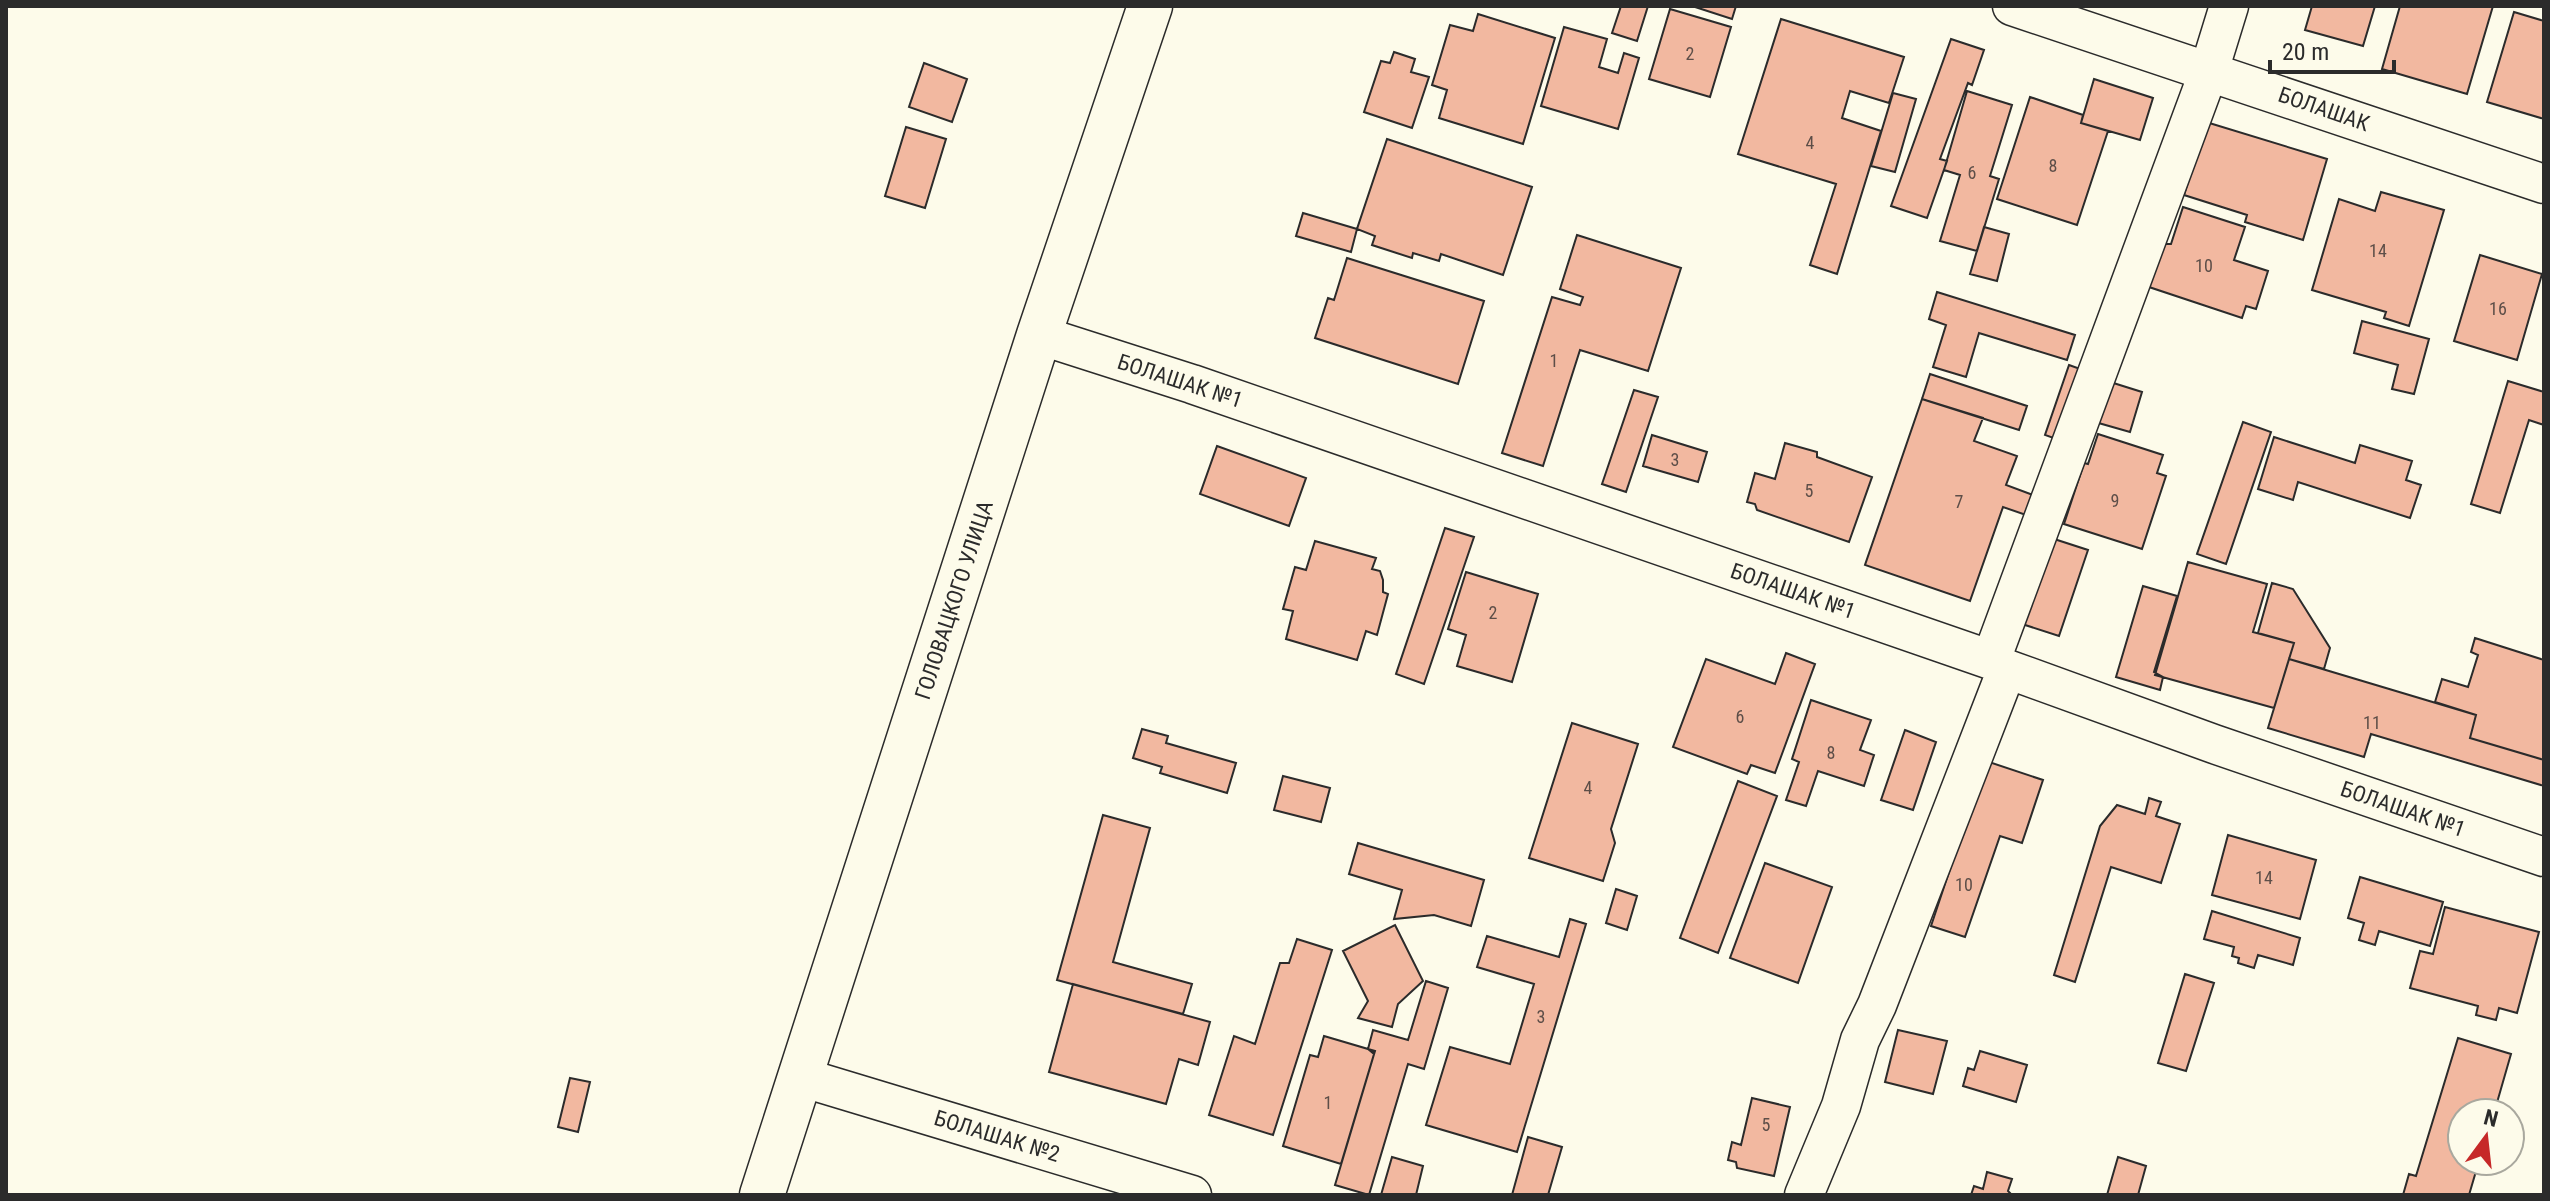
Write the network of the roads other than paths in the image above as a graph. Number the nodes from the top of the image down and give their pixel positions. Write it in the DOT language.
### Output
graph roads {
  1 [pos="1150,6"];
  2 [pos="2012,6"];
  3 [pos="2229,6"];
  4 [pos="2209,71"];
  5 [pos="2544,184"];
  6 [pos="1039,335"];
  7 [pos="1999,664"];
  8 [pos="2544,857"];
  9 [pos="801,1077"];
  10 [pos="762,1195"];
  11 [pos="1192,1195"];
  12 [pos="1804,1195"];
  1 -- 6 [label="main road, ГОЛОВАЦКОГО УЛИЦА"];
  2 -- 4 [label="street, БОЛАШАК"];
  3 -- 4 [label="street"];
  4 -- 5 [label="street, БОЛАШАК"];
  4 -- 7 [label="street"];
  6 -- 7 [label="street, БОЛАШАК №1"];
  6 -- 9 [label="main road, ГОЛОВАЦКОГО УЛИЦА"];
  7 -- 8 [label="street, БОЛАШАК №1"];
  7 -- 12 [label="street"];
  9 -- 10 [label="main road, ГОЛОВАЦКОГО УЛИЦА"];
  9 -- 11 [label="street, БОЛАШАК №2"];
}
